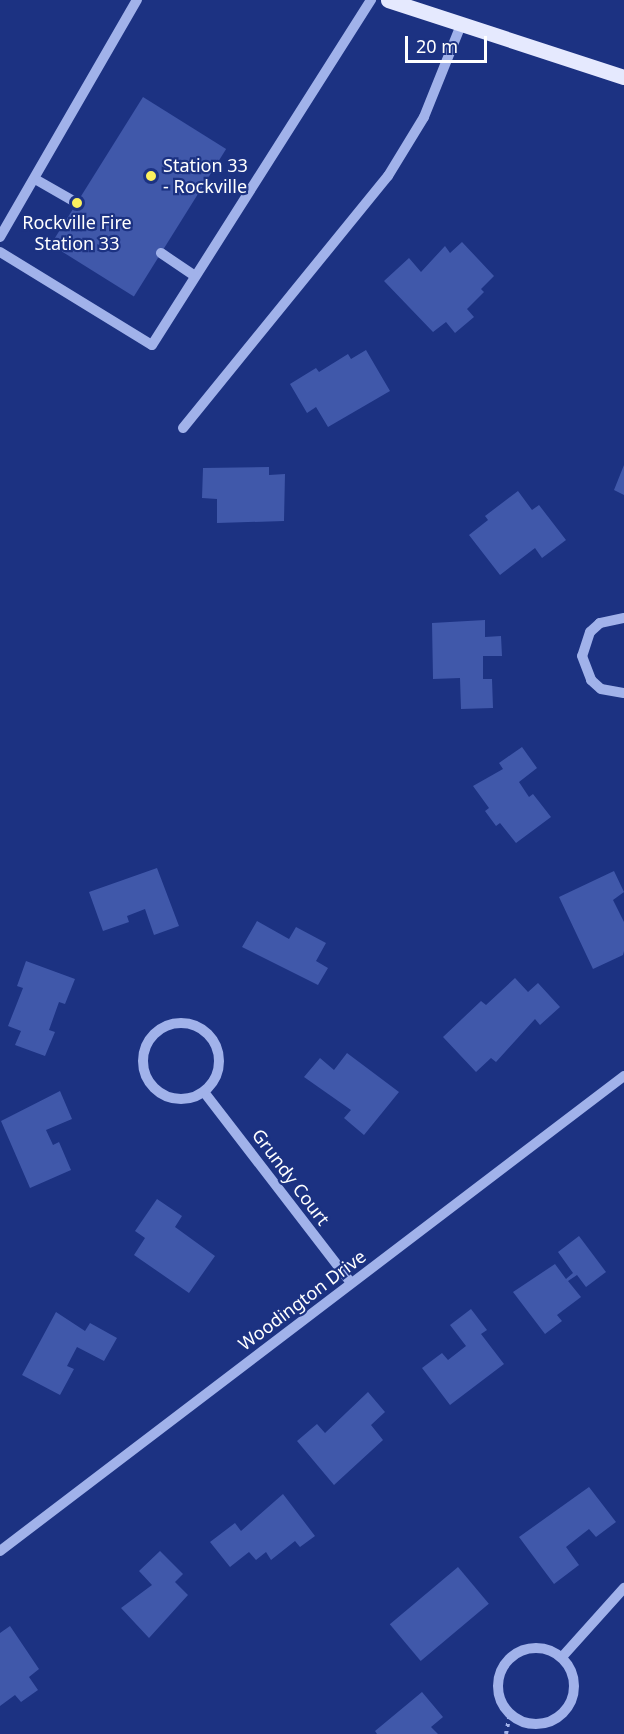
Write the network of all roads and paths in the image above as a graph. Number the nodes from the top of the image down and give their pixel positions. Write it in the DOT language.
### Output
graph roads {
  1 [pos="137,0"];
  2 [pos="371,0"];
  3 [pos="388,0"];
  4 [pos="461,25"];
  5 [pos="624,77"];
  6 [pos="35,179"];
  7 [pos="77,203"];
  8 [pos="0,237"];
  9 [pos="0,252"];
  10 [pos="161,253"];
  11 [pos="195,276"];
  12 [pos="183,428"];
  13 [pos="624,618"];
  14 [pos="624,693"];
  15 [pos="624,1076"];
  16 [pos="204,1092"];
  17 [pos="351,1283"];
  18 [pos="0,1551"];
  19 [pos="624,1588"];
  20 [pos="562,1657"];
  21 [pos="510,1714"];
  22 [pos="506,1734"];
  1 -- 6 [label="street"];
  2 -- 11 [label="street"];
  3 -- 4 [label="main road"];
  4 -- 5 [label="main road"];
  4 -- 12 [label="street"];
  6 -- 7 [label="street"];
  6 -- 8 [label="street"];
  9 -- 11 [label="street"];
  10 -- 11 [label="street"];
  13 -- 14 [label="street"];
  15 -- 17 [label="street, Woodington Drive"];
  16 -- 16 [label="street"];
  16 -- 17 [label="street, Grundy Court"];
  17 -- 18 [label="street, Woodington Drive"];
  19 -- 20 [label="street"];
  20 -- 21 [label="street"];
  20 -- 21 [label="street"];
  21 -- 22 [label="path"];
}
